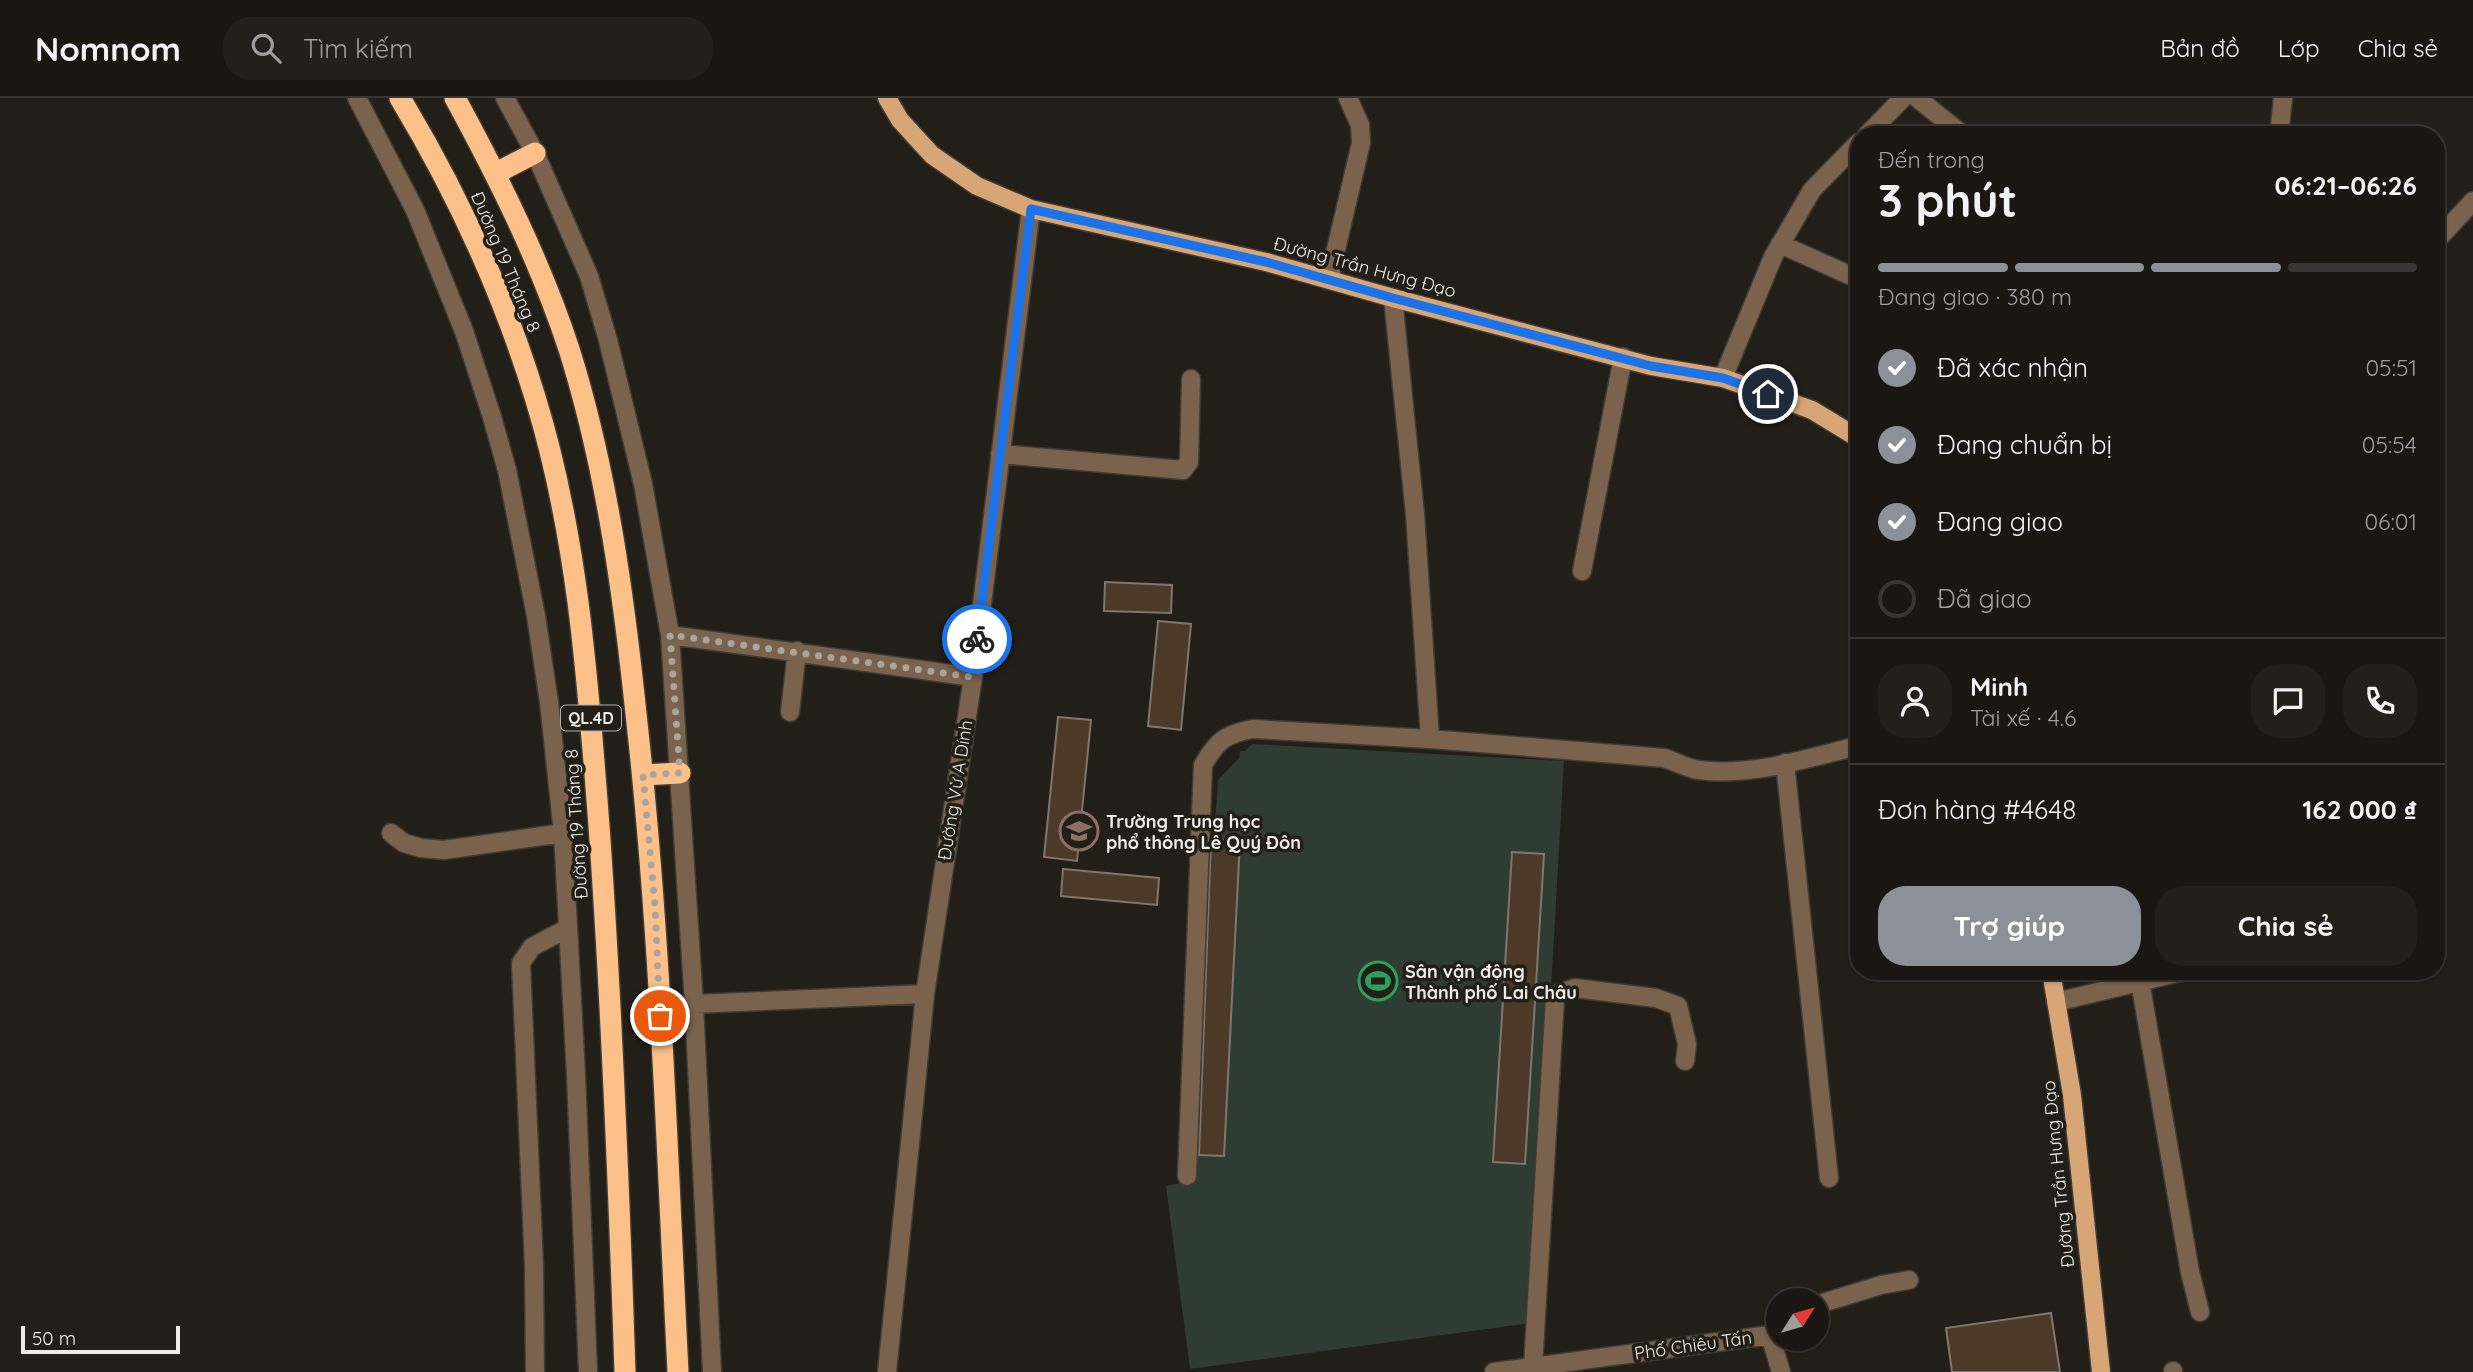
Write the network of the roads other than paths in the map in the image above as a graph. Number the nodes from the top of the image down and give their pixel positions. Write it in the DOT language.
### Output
graph roads {
  1 [pos="357,98"];
  2 [pos="400,98"];
  3 [pos="455,98"];
  4 [pos="505,98"];
  5 [pos="887,98"];
  6 [pos="1348,98"];
  7 [pos="1903,98"];
  8 [pos="1917,98"];
  9 [pos="2283,98"];
  10 [pos="1876,126"];
  11 [pos="1952,126"];
  12 [pos="2280,126"];
  13 [pos="1850,151"];
  14 [pos="535,153"];
  15 [pos="496,173"];
  16 [pos="2473,201"];
  17 [pos="1031,209"];
  18 [pos="2445,231"];
  19 [pos="1780,244"];
  20 [pos="1850,275"];
  21 [pos="1329,279"];
  22 [pos="1393,298"];
  23 [pos="1623,358"];
  24 [pos="1723,378"];
  25 [pos="1191,379"];
  26 [pos="1850,433"];
  27 [pos="1000,454"];
  28 [pos="1581,571"];
  29 [pos="670,635"];
  30 [pos="797,651"];
  31 [pos="972,677"];
  32 [pos="790,712"];
  33 [pos="1430,739"];
  34 [pos="1850,748"];
  35 [pos="1785,763"];
  36 [pos="680,773"];
  37 [pos="643,775"];
  38 [pos="391,833"];
  39 [pos="563,833"];
  40 [pos="568,928"];
  41 [pos="2052,980"];
  42 [pos="2144,980"];
  43 [pos="2140,981"];
  44 [pos="925,994"];
  45 [pos="2056,1002"];
  46 [pos="694,1004"];
  47 [pos="1685,1061"];
  48 [pos="1187,1175"];
  49 [pos="1829,1178"];
  50 [pos="1909,1280"];
  51 [pos="1829,1301"];
  52 [pos="2200,1312"];
  53 [pos="1766,1332"];
  54 [pos="1777,1351"];
  55 [pos="1535,1369"];
  56 [pos="535,1372"];
  57 [pos="588,1372"];
  58 [pos="625,1372"];
  59 [pos="678,1372"];
  60 [pos="712,1372"];
  61 [pos="887,1372"];
  62 [pos="1494,1372"];
  63 [pos="1781,1372"];
  64 [pos="2101,1372"];
  1 -- 39 [label="street, Đường 19 Tháng 8"];
  2 -- 58 [label="highway, Đường 19 Tháng 8 / QL.4D"];
  3 -- 15 [label="highway, Đường 19 Tháng 8 / QL.4D"];
  4 -- 14 [label="street"];
  5 -- 17 [label="main road, Đường Trần Hưng Đạo"];
  6 -- 21 [label="street"];
  7 -- 10 [label="street"];
  8 -- 11 [label="street"];
  9 -- 12 [label="street"];
  13 -- 19 [label="street"];
  14 -- 15 [label="highway"];
  14 -- 29 [label="street"];
  15 -- 37 [label="highway, Đường 19 Tháng 8 / QL.4D"];
  16 -- 18 [label="street"];
  17 -- 21 [label="main road, Đường Trần Hưng Đạo"];
  17 -- 27 [label="street, Đường Vừ A Dính"];
  19 -- 20 [label="street"];
  19 -- 24 [label="street"];
  21 -- 22 [label="main road, Đường Trần Hưng Đạo"];
  22 -- 23 [label="main road, Đường Trần Hưng Đạo"];
  22 -- 33 [label="street"];
  23 -- 24 [label="main road, Đường Trần Hưng Đạo"];
  23 -- 28 [label="street"];
  24 -- 26 [label="main road, Đường Trần Hưng Đạo"];
  25 -- 27 [label="street"];
  27 -- 31 [label="street, Đường Vừ A Dính"];
  29 -- 30 [label="street"];
  29 -- 36 [label="street"];
  30 -- 31 [label="street"];
  30 -- 32 [label="street"];
  31 -- 44 [label="street, Đường Vừ A Dính"];
  33 -- 35 [label="street"];
  33 -- 48 [label="street"];
  34 -- 35 [label="street"];
  35 -- 49 [label="street"];
  36 -- 37 [label="highway"];
  36 -- 46 [label="street"];
  37 -- 59 [label="highway, Đường 19 Tháng 8 / QL.4D"];
  38 -- 39 [label="street"];
  39 -- 40 [label="street, Đường 19 Tháng 8"];
  40 -- 56 [label="street"];
  40 -- 57 [label="street, Đường 19 Tháng 8"];
  41 -- 45 [label="main road, Đường Trần Hưng Đạo"];
  42 -- 43 [label="street"];
  43 -- 45 [label="street"];
  43 -- 52 [label="street"];
  44 -- 46 [label="street"];
  44 -- 61 [label="street, Đường Vừ A Dính"];
  45 -- 64 [label="main road, Đường Trần Hưng Đạo"];
  46 -- 60 [label="street"];
  47 -- 55 [label="street"];
  50 -- 51 [label="street"];
  53 -- 55 [label="street, Phố Chiêu Tấn"];
  54 -- 63 [label="street, Phố Chiêu Tấn"];
  55 -- 62 [label="street, Phố Chiêu Tấn"];
}
